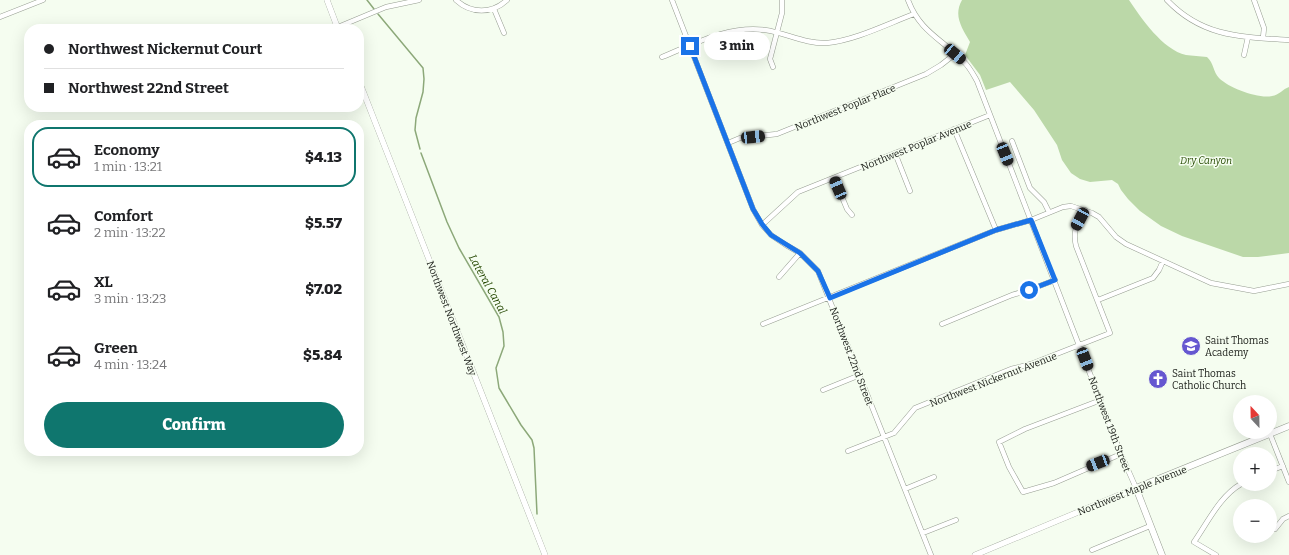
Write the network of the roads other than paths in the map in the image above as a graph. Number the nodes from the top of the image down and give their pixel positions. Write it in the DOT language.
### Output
graph roads {
  1 [pos="43,0"];
  2 [pos="327,0"];
  3 [pos="419,0"];
  4 [pos="456,0"];
  5 [pos="507,0"];
  6 [pos="672,0"];
  7 [pos="782,0"];
  8 [pos="908,0"];
  9 [pos="1167,0"];
  10 [pos="1254,0"];
  11 [pos="494,8"];
  12 [pos="914,14"];
  13 [pos="0,17"];
  14 [pos="336,24"];
  15 [pos="347,24"];
  16 [pos="504,33"];
  17 [pos="777,33"];
  18 [pos="1248,37"];
  19 [pos="1263,38"];
  20 [pos="1289,40"];
  21 [pos="690,46"];
  22 [pos="955,54"];
  23 [pos="1244,55"];
  24 [pos="662,57"];
  25 [pos="773,67"];
  26 [pos="364,94"];
  27 [pos="990,115"];
  28 [pos="954,129"];
  29 [pos="1012,141"];
  30 [pos="728,143"];
  31 [pos="895,153"];
  32 [pos="834,178"];
  33 [pos="910,191"];
  34 [pos="1085,210"];
  35 [pos="1049,212"];
  36 [pos="852,215"];
  37 [pos="1031,220"];
  38 [pos="762,224"];
  39 [pos="996,230"];
  40 [pos="800,253"];
  41 [pos="1163,261"];
  42 [pos="779,277"];
  43 [pos="1055,280"];
  44 [pos="1289,284"];
  45 [pos="830,298"];
  46 [pos="1098,300"];
  47 [pos="763,324"];
  48 [pos="942,324"];
  49 [pos="1080,345"];
  50 [pos="860,375"];
  51 [pos="823,390"];
  52 [pos="1101,400"];
  53 [pos="1289,426"];
  54 [pos="1277,431"];
  55 [pos="884,437"];
  56 [pos="1258,439"];
  57 [pos="1272,439"];
  58 [pos="848,451"];
  59 [pos="1121,454"];
  60 [pos="1283,466"];
  61 [pos="1277,468"];
  62 [pos="934,477"];
  63 [pos="1289,482"];
  64 [pos="1136,488"];
  65 [pos="905,489"];
  66 [pos="1233,489"];
  67 [pos="1289,516"];
  68 [pos="956,520"];
  69 [pos="1150,526"];
  70 [pos="1277,527"];
  71 [pos="923,533"];
  72 [pos="1092,550"];
  73 [pos="545,555"];
  74 [pos="931,555"];
  75 [pos="975,555"];
  76 [pos="1162,555"];
  77 [pos="1216,555"];
  1 -- 13 [label="street"];
  2 -- 14 [label="street"];
  3 -- 15 [label="street"];
  4 -- 11 [label="street"];
  5 -- 11 [label="street"];
  6 -- 21 [label="street, Northwest 22nd Street"];
  7 -- 17 [label="street"];
  8 -- 12 [label="street, Northwest 19th Street"];
  9 -- 18 [label="street"];
  10 -- 19 [label="street"];
  11 -- 16 [label="street"];
  12 -- 17 [label="street"];
  12 -- 22 [label="street, Northwest 19th Street"];
  17 -- 21 [label="street"];
  17 -- 25 [label="street"];
  18 -- 19 [label="street"];
  18 -- 23 [label="street"];
  19 -- 20 [label="street"];
  21 -- 24 [label="street"];
  21 -- 30 [label="street, Northwest 22nd Street"];
  22 -- 27 [label="street, Northwest 19th Street"];
  22 -- 30 [label="street, Northwest Poplar Place"];
  26 -- 73 [label="street, Northwest Northwest Way"];
  27 -- 28 [label="street, Northwest Poplar Avenue"];
  27 -- 37 [label="street, Northwest 19th Street"];
  28 -- 31 [label="street, Northwest Poplar Avenue"];
  28 -- 39 [label="street"];
  29 -- 35 [label="street"];
  30 -- 38 [label="street, Northwest 22nd Street"];
  31 -- 32 [label="street, Northwest Poplar Avenue"];
  31 -- 33 [label="street"];
  32 -- 36 [label="street"];
  32 -- 38 [label="street, Northwest Poplar Avenue"];
  34 -- 35 [label="street"];
  34 -- 41 [label="street"];
  34 -- 46 [label="street"];
  35 -- 37 [label="street"];
  37 -- 39 [label="street"];
  37 -- 43 [label="street, Northwest 19th Street"];
  38 -- 40 [label="street, Northwest 22nd Street"];
  39 -- 45 [label="street"];
  40 -- 42 [label="street"];
  40 -- 45 [label="street, Northwest 22nd Street"];
  41 -- 44 [label="street"];
  41 -- 46 [label="street"];
  43 -- 48 [label="street"];
  43 -- 49 [label="street, Northwest 19th Street"];
  45 -- 47 [label="street"];
  45 -- 50 [label="street, Northwest 22nd Street"];
  46 -- 49 [label="street, Northwest Nickernut Avenue"];
  49 -- 52 [label="street, Northwest 19th Street"];
  49 -- 55 [label="street, Northwest Nickernut Avenue"];
  50 -- 51 [label="street"];
  50 -- 55 [label="street, Northwest 22nd Street"];
  52 -- 59 [label="street, Northwest 19th Street"];
  52 -- 59 [label="street"];
  53 -- 54 [label="main road, Northwest Maple Avenue"];
  55 -- 58 [label="street, Northwest Nickernut Avenue"];
  55 -- 65 [label="street, Northwest 22nd Street"];
  56 -- 64 [label="main road, Northwest Maple Avenue"];
  57 -- 60 [label="street"];
  59 -- 64 [label="street, Northwest 19th Street"];
  60 -- 61 [label="street"];
  60 -- 63 [label="street"];
  62 -- 65 [label="street"];
  64 -- 69 [label="main road, Northwest 19th Street"];
  64 -- 75 [label="street, Northwest Maple Avenue"];
  65 -- 71 [label="street, Northwest 22nd Street"];
  66 -- 77 [label="street"];
  67 -- 70 [label="street"];
  68 -- 71 [label="street"];
  69 -- 72 [label="street"];
  69 -- 76 [label="main road, Northwest 19th Street"];
  71 -- 74 [label="street, Northwest 22nd Street"];
}
